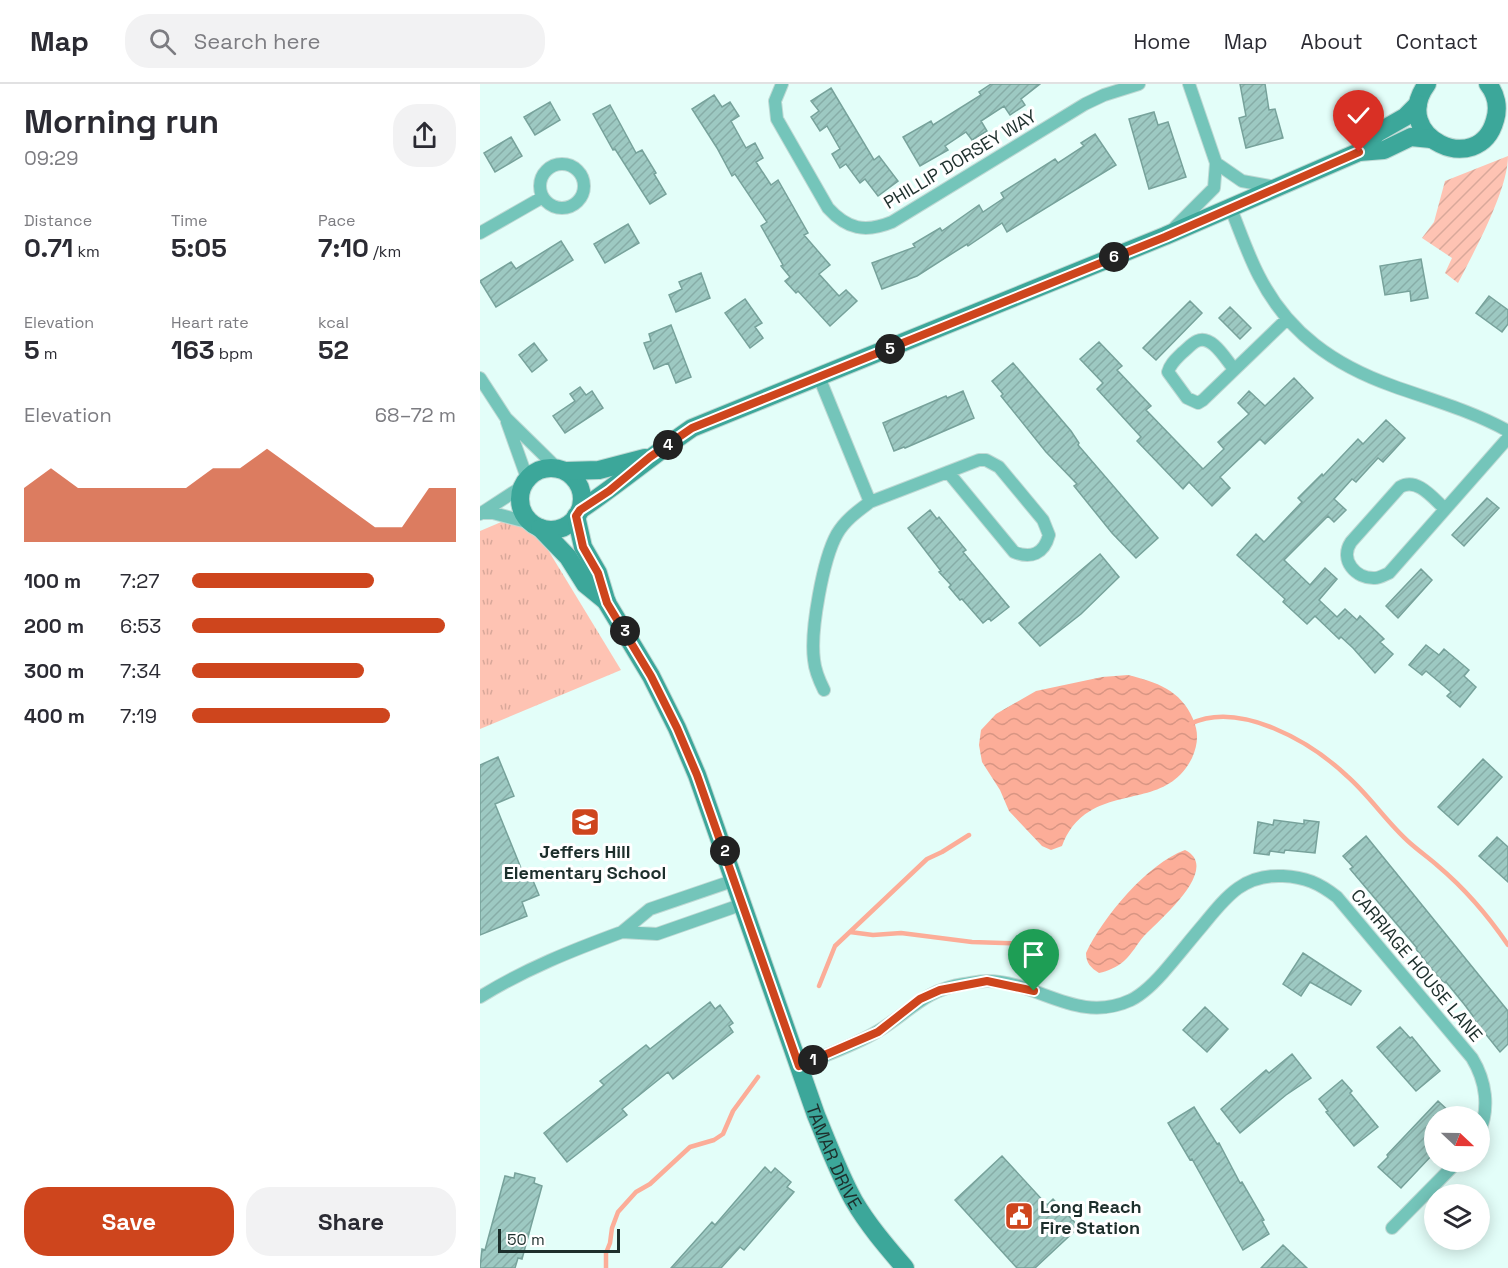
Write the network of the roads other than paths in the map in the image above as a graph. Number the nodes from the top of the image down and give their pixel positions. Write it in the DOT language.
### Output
graph roads {
  1 [pos="782,84"];
  2 [pos="1139,84"];
  3 [pos="1189,84"];
  4 [pos="1488,84"];
  5 [pos="1420,92"];
  6 [pos="1503,109"];
  7 [pos="1431,139"];
  8 [pos="1359,152"];
  9 [pos="1216,163"];
  10 [pos="1280,188"];
  11 [pos="543,198"];
  12 [pos="1231,209"];
  13 [pos="480,233"];
  14 [pos="1165,237"];
  15 [pos="1287,319"];
  16 [pos="1234,369"];
  17 [pos="480,378"];
  18 [pos="819,378"];
  19 [pos="506,418"];
  20 [pos="1508,431"];
  21 [pos="1508,438"];
  22 [pos="650,457"];
  23 [pos="561,470"];
  24 [pos="948,472"];
  25 [pos="525,482"];
  26 [pos="870,502"];
  27 [pos="1445,509"];
  28 [pos="481,513"];
  29 [pos="578,513"];
  30 [pos="536,525"];
  31 [pos="607,603"];
  32 [pos="824,690"];
  33 [pos="735,880"];
  34 [pos="744,904"];
  35 [pos="622,932"];
  36 [pos="480,997"];
  37 [pos="799,1066"];
  38 [pos="1486,1106"];
  39 [pos="1447,1172"];
  40 [pos="1392,1228"];
  41 [pos="905,1268"];
  1 -- 2 [label="street, PHILLIP DORSEY WAY"];
  3 -- 9 [label="street"];
  4 -- 6 [label="street"];
  5 -- 7 [label="street"];
  5 -- 8 [label="street"];
  6 -- 7 [label="street"];
  7 -- 8 [label="street"];
  8 -- 10 [label="street"];
  9 -- 10 [label="street"];
  9 -- 14 [label="street"];
  10 -- 12 [label="street"];
  11 -- 13 [label="street"];
  12 -- 14 [label="street"];
  12 -- 15 [label="street"];
  14 -- 18 [label="street"];
  15 -- 16 [label="street"];
  15 -- 20 [label="street"];
  16 -- 16 [label="street"];
  17 -- 19 [label="street"];
  18 -- 22 [label="street"];
  18 -- 26 [label="street"];
  19 -- 23 [label="street"];
  19 -- 25 [label="street"];
  21 -- 27 [label="street"];
  22 -- 23 [label="street"];
  22 -- 29 [label="street"];
  23 -- 25 [label="street"];
  23 -- 29 [label="street"];
  24 -- 24 [label="street"];
  24 -- 26 [label="street"];
  25 -- 28 [label="street"];
  25 -- 30 [label="street"];
  26 -- 32 [label="street"];
  27 -- 27 [label="street"];
  28 -- 30 [label="street"];
  29 -- 30 [label="street"];
  29 -- 31 [label="street, TAMAR DRIVE"];
  30 -- 31 [label="street, TAMAR DRIVE"];
  31 -- 33 [label="street, TAMAR DRIVE"];
  33 -- 34 [label="street, TAMAR DRIVE"];
  33 -- 35 [label="street"];
  34 -- 35 [label="street"];
  34 -- 37 [label="street, TAMAR DRIVE"];
  35 -- 36 [label="street"];
  37 -- 38 [label="street, CARRIAGE HOUSE LANE"];
  37 -- 41 [label="street, TAMAR DRIVE"];
  39 -- 40 [label="street"];
}
